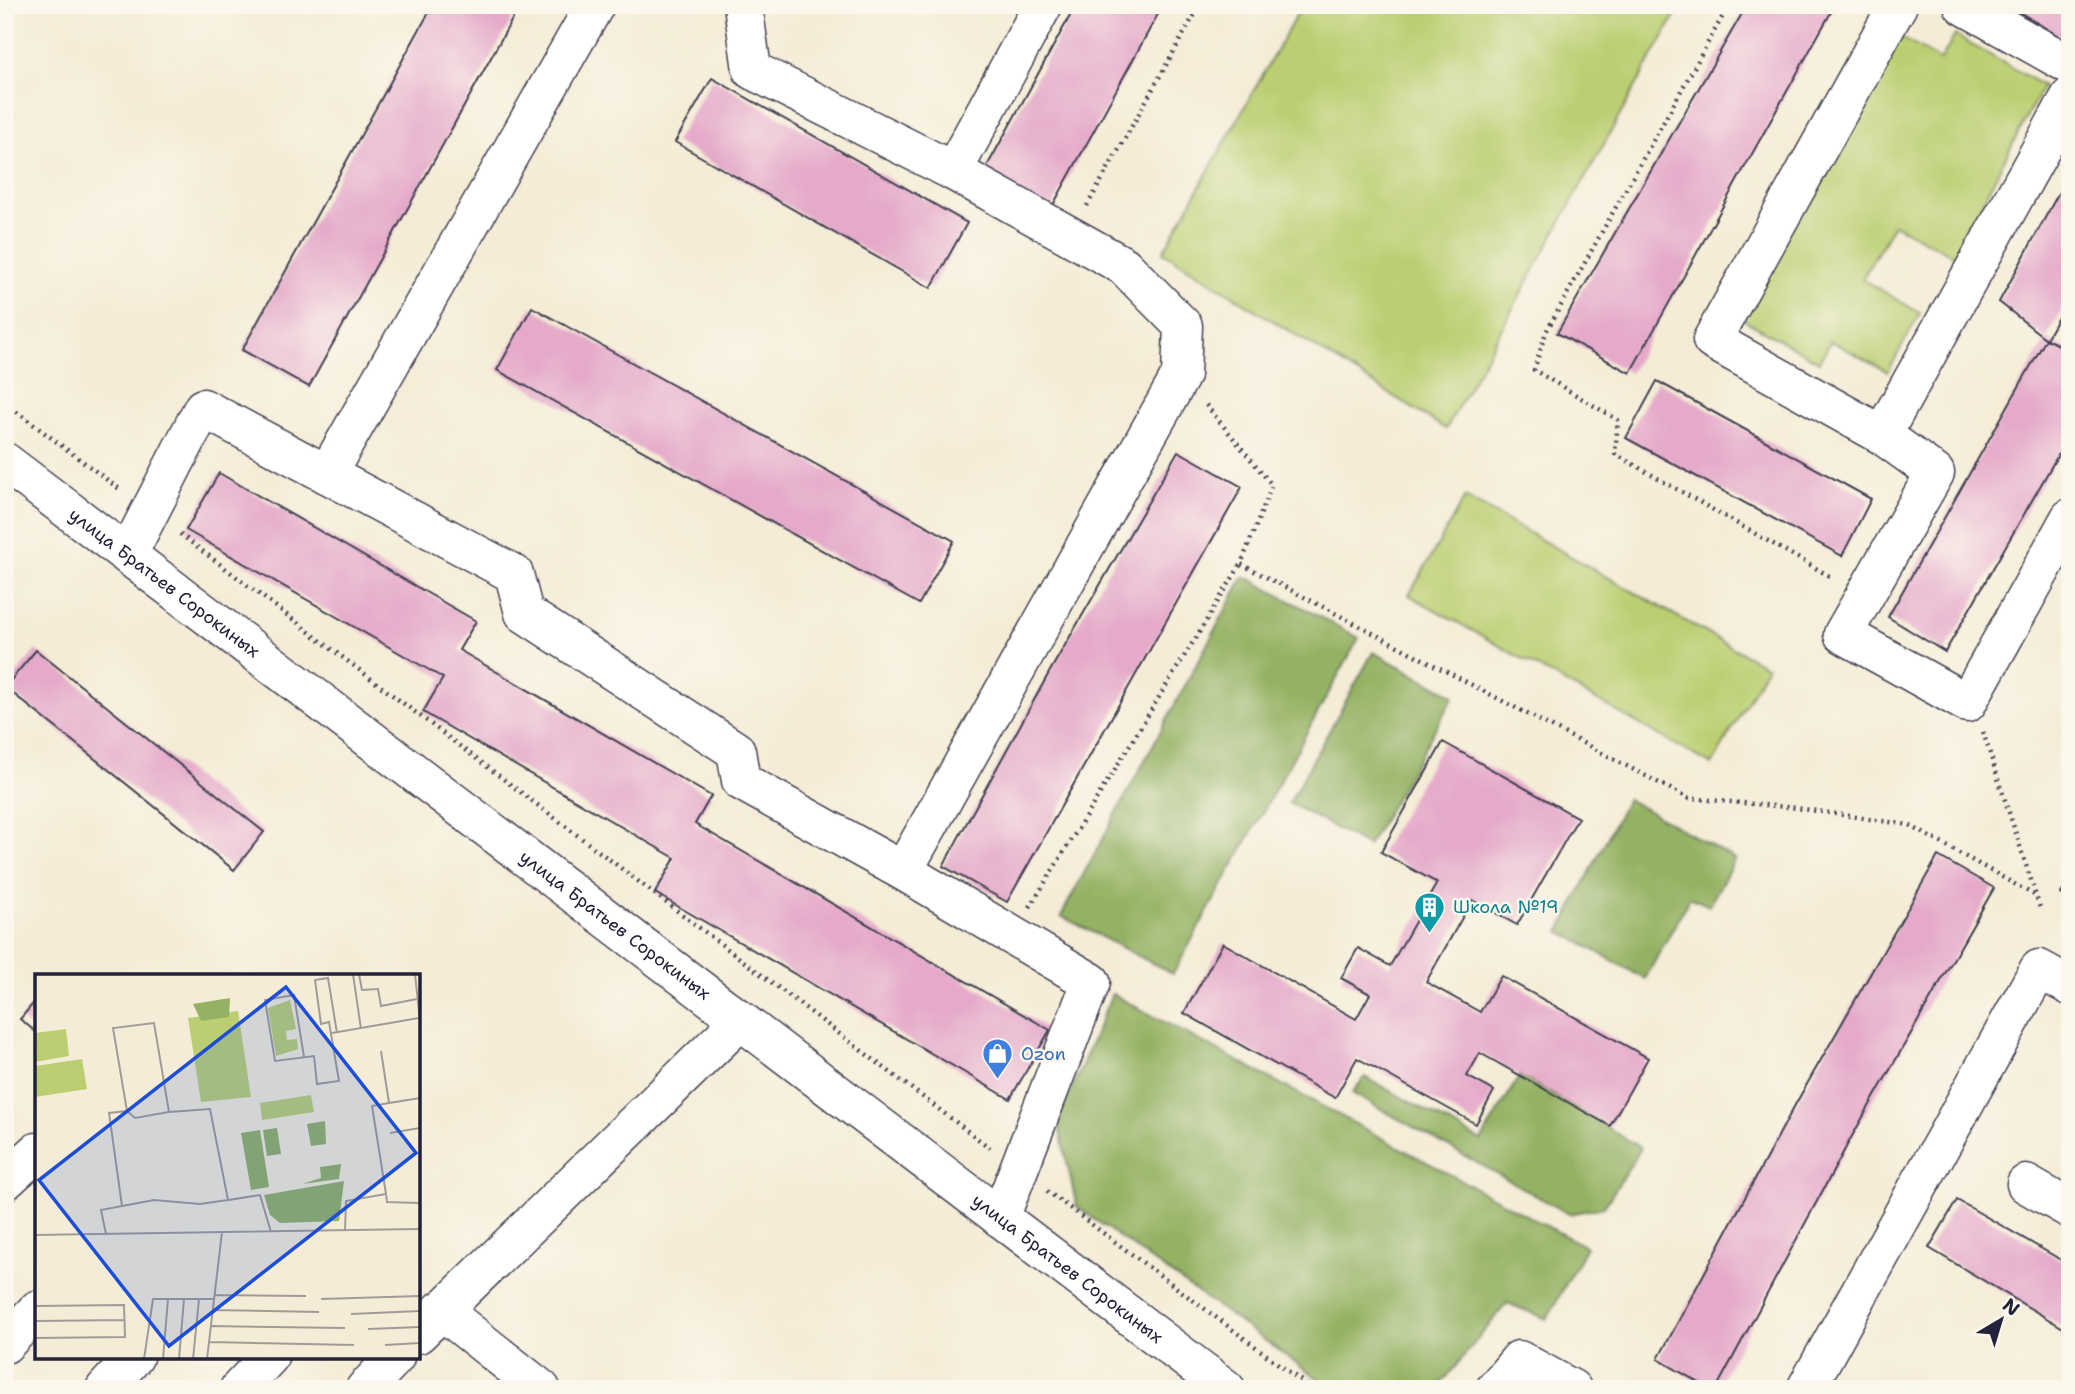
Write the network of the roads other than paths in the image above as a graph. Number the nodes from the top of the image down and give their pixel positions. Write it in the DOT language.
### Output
graph roads {
  1 [pos="595,5"];
  2 [pos="743,5"];
  3 [pos="1043,5"];
  4 [pos="1898,5"];
  5 [pos="1963,5"];
  6 [pos="2070,65"];
  7 [pos="2070,97"];
  8 [pos="953,170"];
  9 [pos="1882,435"];
  10 [pos="5,462"];
  11 [pos="327,474"];
  12 [pos="2070,517"];
  13 [pos="128,554"];
  14 [pos="903,871"];
  15 [pos="2070,986"];
  16 [pos="741,1020"];
  17 [pos="35,1154"];
  18 [pos="5,1181"];
  19 [pos="2026,1184"];
  20 [pos="2070,1209"];
  21 [pos="1000,1217"];
  22 [pos="35,1312"];
  23 [pos="425,1325"];
  24 [pos="5,1344"];
  25 [pos="133,1359"];
  26 [pos="267,1359"];
  27 [pos="104,1389"];
  28 [pos="239,1389"];
  29 [pos="541,1389"];
  30 [pos="1226,1389"];
  31 [pos="1495,1389"];
  32 [pos="1572,1389"];
  33 [pos="1806,1389"];
  1 -- 11 [label="street"];
  2 -- 8 [label="street"];
  3 -- 8 [label="street"];
  4 -- 9 [label="street"];
  5 -- 6 [label="street"];
  7 -- 9 [label="street"];
  8 -- 14 [label="street"];
  9 -- 12 [label="street"];
  10 -- 13 [label="street, улица Братьев Сорокиных"];
  11 -- 13 [label="street"];
  11 -- 14 [label="street"];
  13 -- 16 [label="street, улица Братьев Сорокиных"];
  14 -- 21 [label="street"];
  15 -- 33 [label="street"];
  16 -- 21 [label="street, улица Братьев Сорокиных"];
  16 -- 23 [label="street"];
  17 -- 18 [label="street"];
  19 -- 20 [label="street"];
  21 -- 30 [label="street, улица Братьев Сорокиных"];
  22 -- 24 [label="street"];
  23 -- 29 [label="street"];
  25 -- 27 [label="street"];
  26 -- 28 [label="street"];
  31 -- 32 [label="street"];
}
